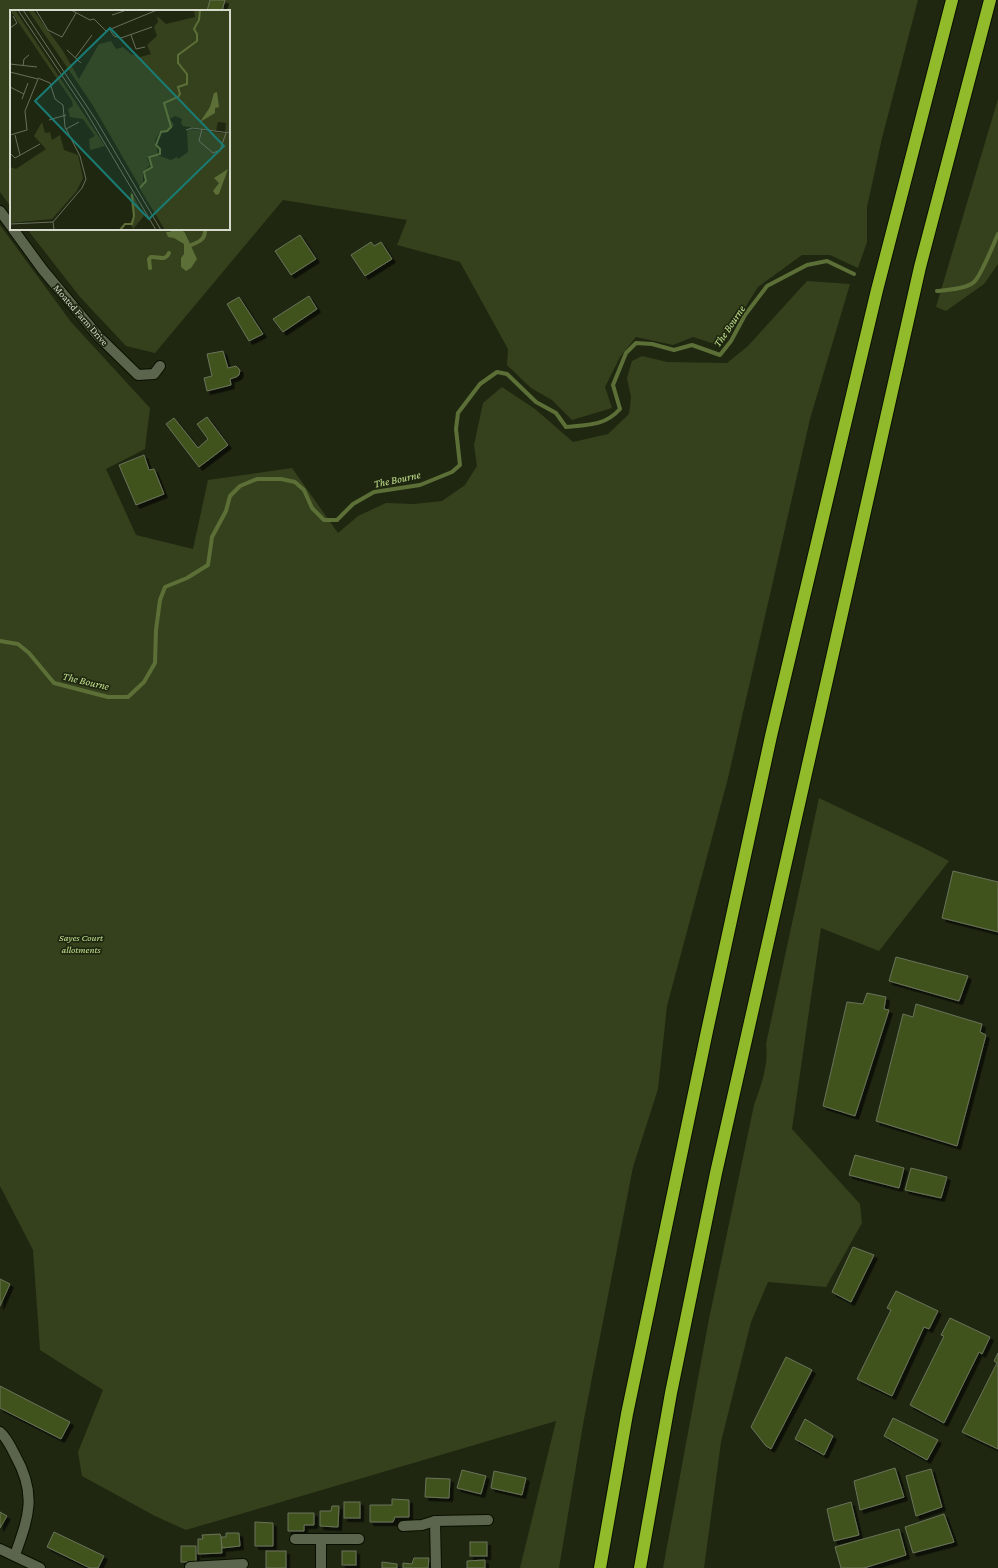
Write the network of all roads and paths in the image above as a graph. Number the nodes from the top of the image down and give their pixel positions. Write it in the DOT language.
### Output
graph roads {
  1 [pos="952,0"];
  2 [pos="990,0"];
  3 [pos="0,211"];
  4 [pos="10,225"];
  5 [pos="14,230"];
  6 [pos="160,366"];
  7 [pos="0,1432"];
  8 [pos="488,1520"];
  9 [pos="435,1521"];
  10 [pos="402,1526"];
  11 [pos="295,1539"];
  12 [pos="322,1539"];
  13 [pos="359,1539"];
  14 [pos="0,1549"];
  15 [pos="15,1555"];
  16 [pos="243,1564"];
  17 [pos="190,1567"];
  18 [pos="213,1567"];
  19 [pos="40,1568"];
  20 [pos="322,1568"];
  21 [pos="436,1568"];
  22 [pos="600,1568"];
  23 [pos="640,1568"];
  1 -- 22 [label="highway"];
  2 -- 23 [label="highway"];
  3 -- 4 [label="street"];
  5 -- 6 [label="street, Moated Farm Drive"];
  7 -- 15 [label="street"];
  8 -- 9 [label="street"];
  9 -- 10 [label="street"];
  9 -- 21 [label="street"];
  11 -- 12 [label="street"];
  12 -- 13 [label="street"];
  12 -- 20 [label="street"];
  14 -- 15 [label="street"];
  15 -- 19 [label="street"];
  16 -- 18 [label="street"];
  17 -- 18 [label="street"];
}
